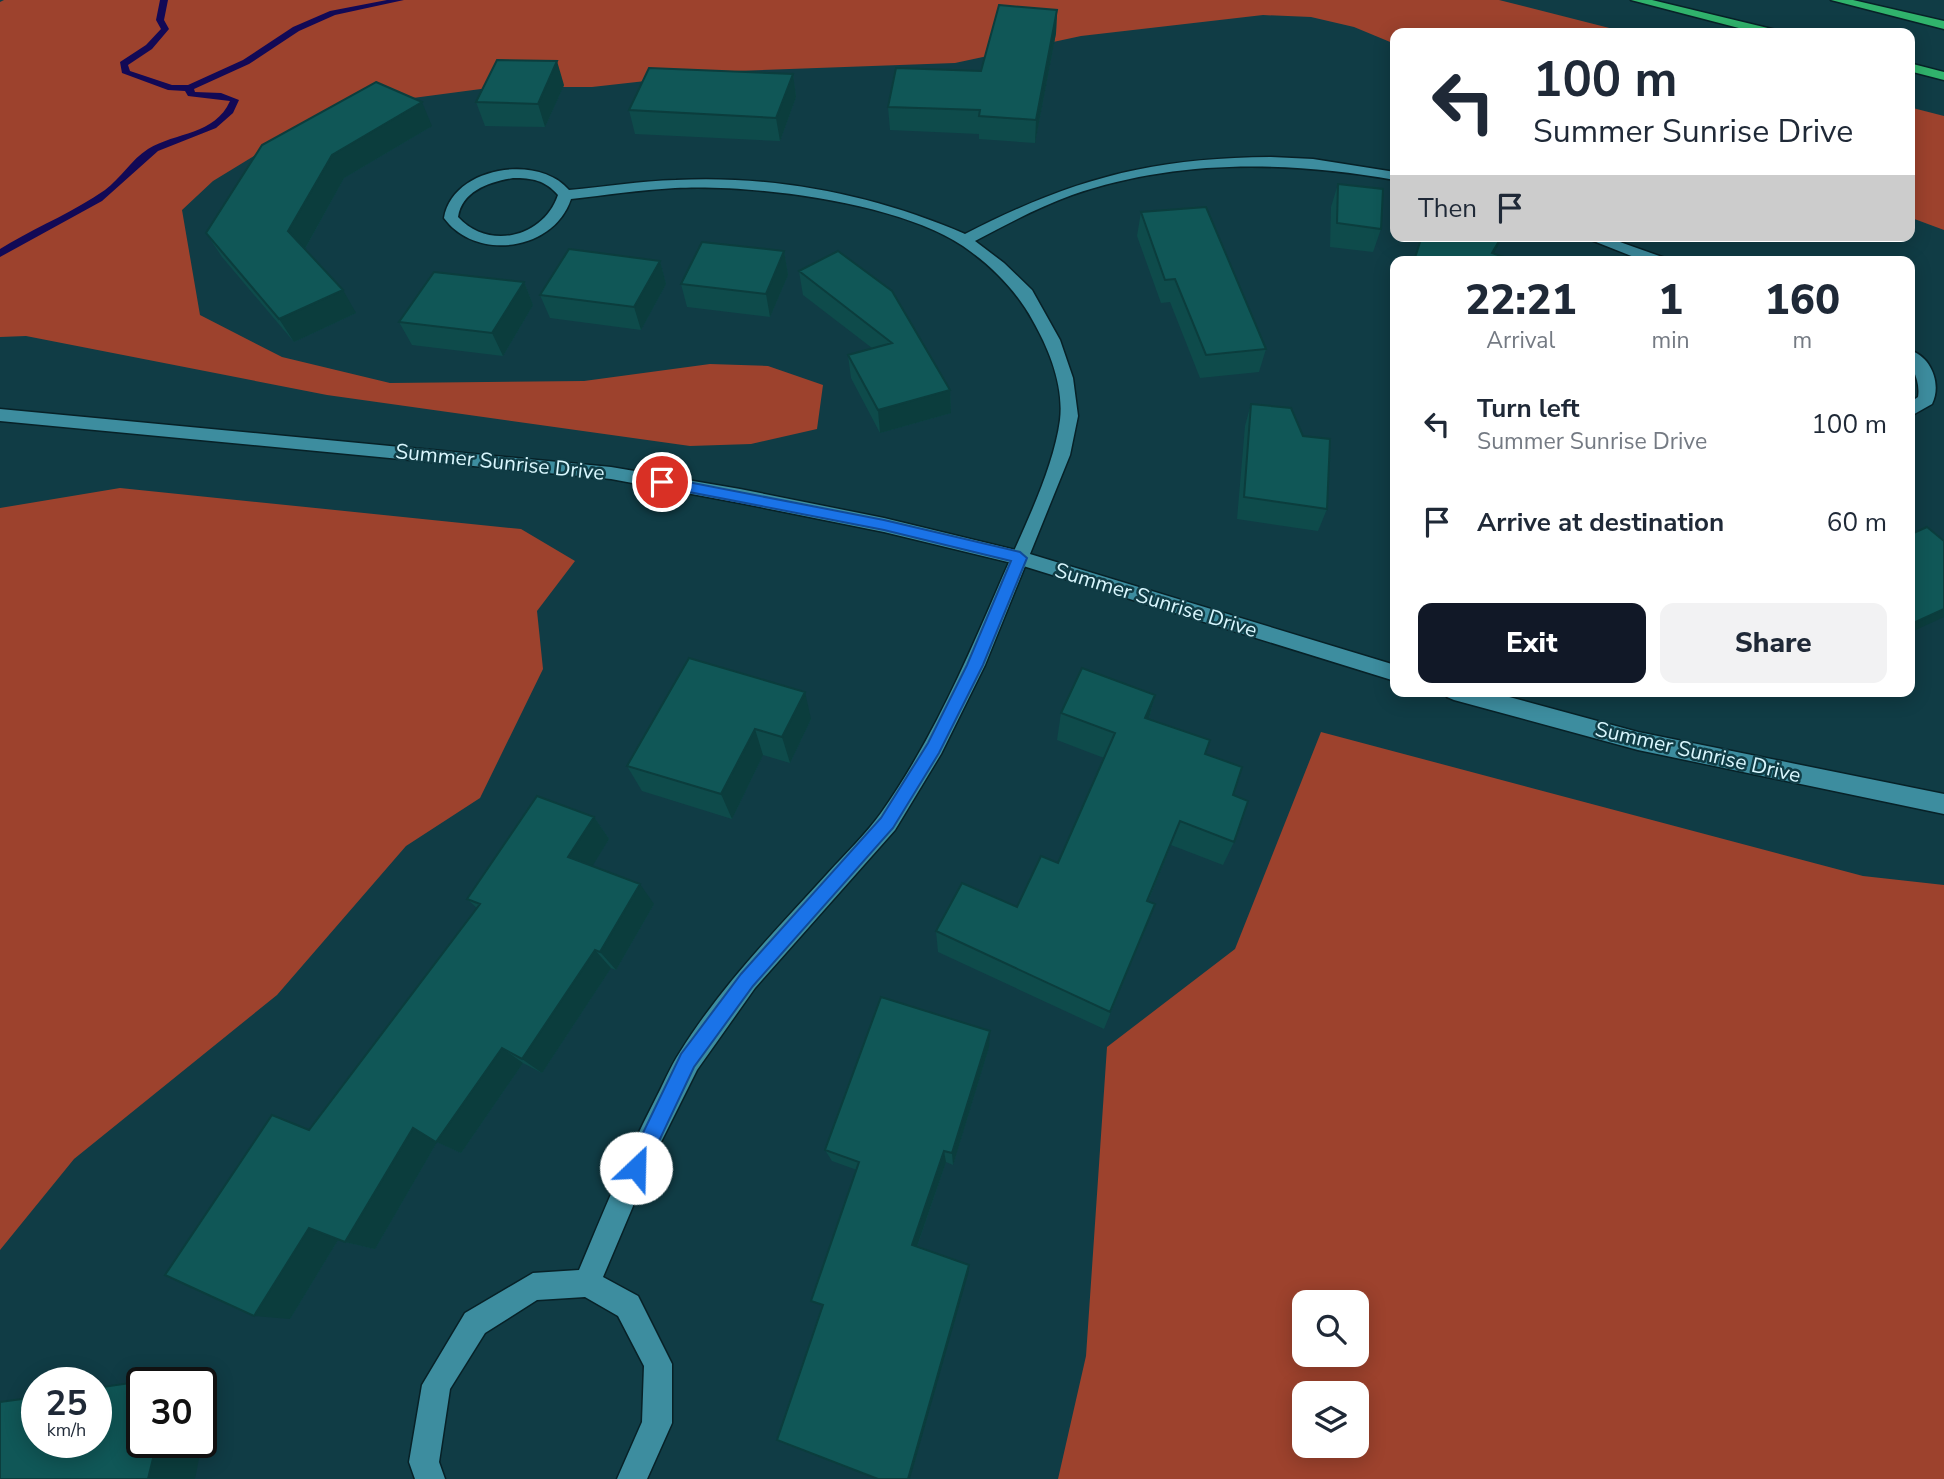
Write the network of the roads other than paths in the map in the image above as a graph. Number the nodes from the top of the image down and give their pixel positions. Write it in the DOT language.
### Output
graph roads {
  1 [pos="1637,0"];
  2 [pos="1837,0"];
  3 [pos="1944,25"];
  4 [pos="1752,28"];
  5 [pos="1915,69"];
  6 [pos="1944,76"];
  7 [pos="1390,175"];
  8 [pos="565,195"];
  9 [pos="965,240"];
  10 [pos="1605,242"];
  11 [pos="1646,256"];
  12 [pos="1915,361"];
  13 [pos="1915,407"];
  14 [pos="0,415"];
  15 [pos="1020,558"];
  16 [pos="1390,671"];
  17 [pos="1476,697"];
  18 [pos="1944,804"];
  19 [pos="587,1283"];
  20 [pos="430,1479"];
  21 [pos="632,1479"];
  1 -- 4 [label="highway"];
  2 -- 3 [label="highway"];
  5 -- 6 [label="highway"];
  7 -- 9 [label="street"];
  8 -- 8 [label="street"];
  8 -- 9 [label="street"];
  9 -- 15 [label="street"];
  10 -- 11 [label="street"];
  12 -- 13 [label="street"];
  14 -- 15 [label="street, Summer Sunrise Drive"];
  15 -- 16 [label="street, Summer Sunrise Drive"];
  15 -- 19 [label="street"];
  17 -- 18 [label="street, Summer Sunrise Drive"];
  19 -- 20 [label="street"];
  19 -- 21 [label="street"];
}
